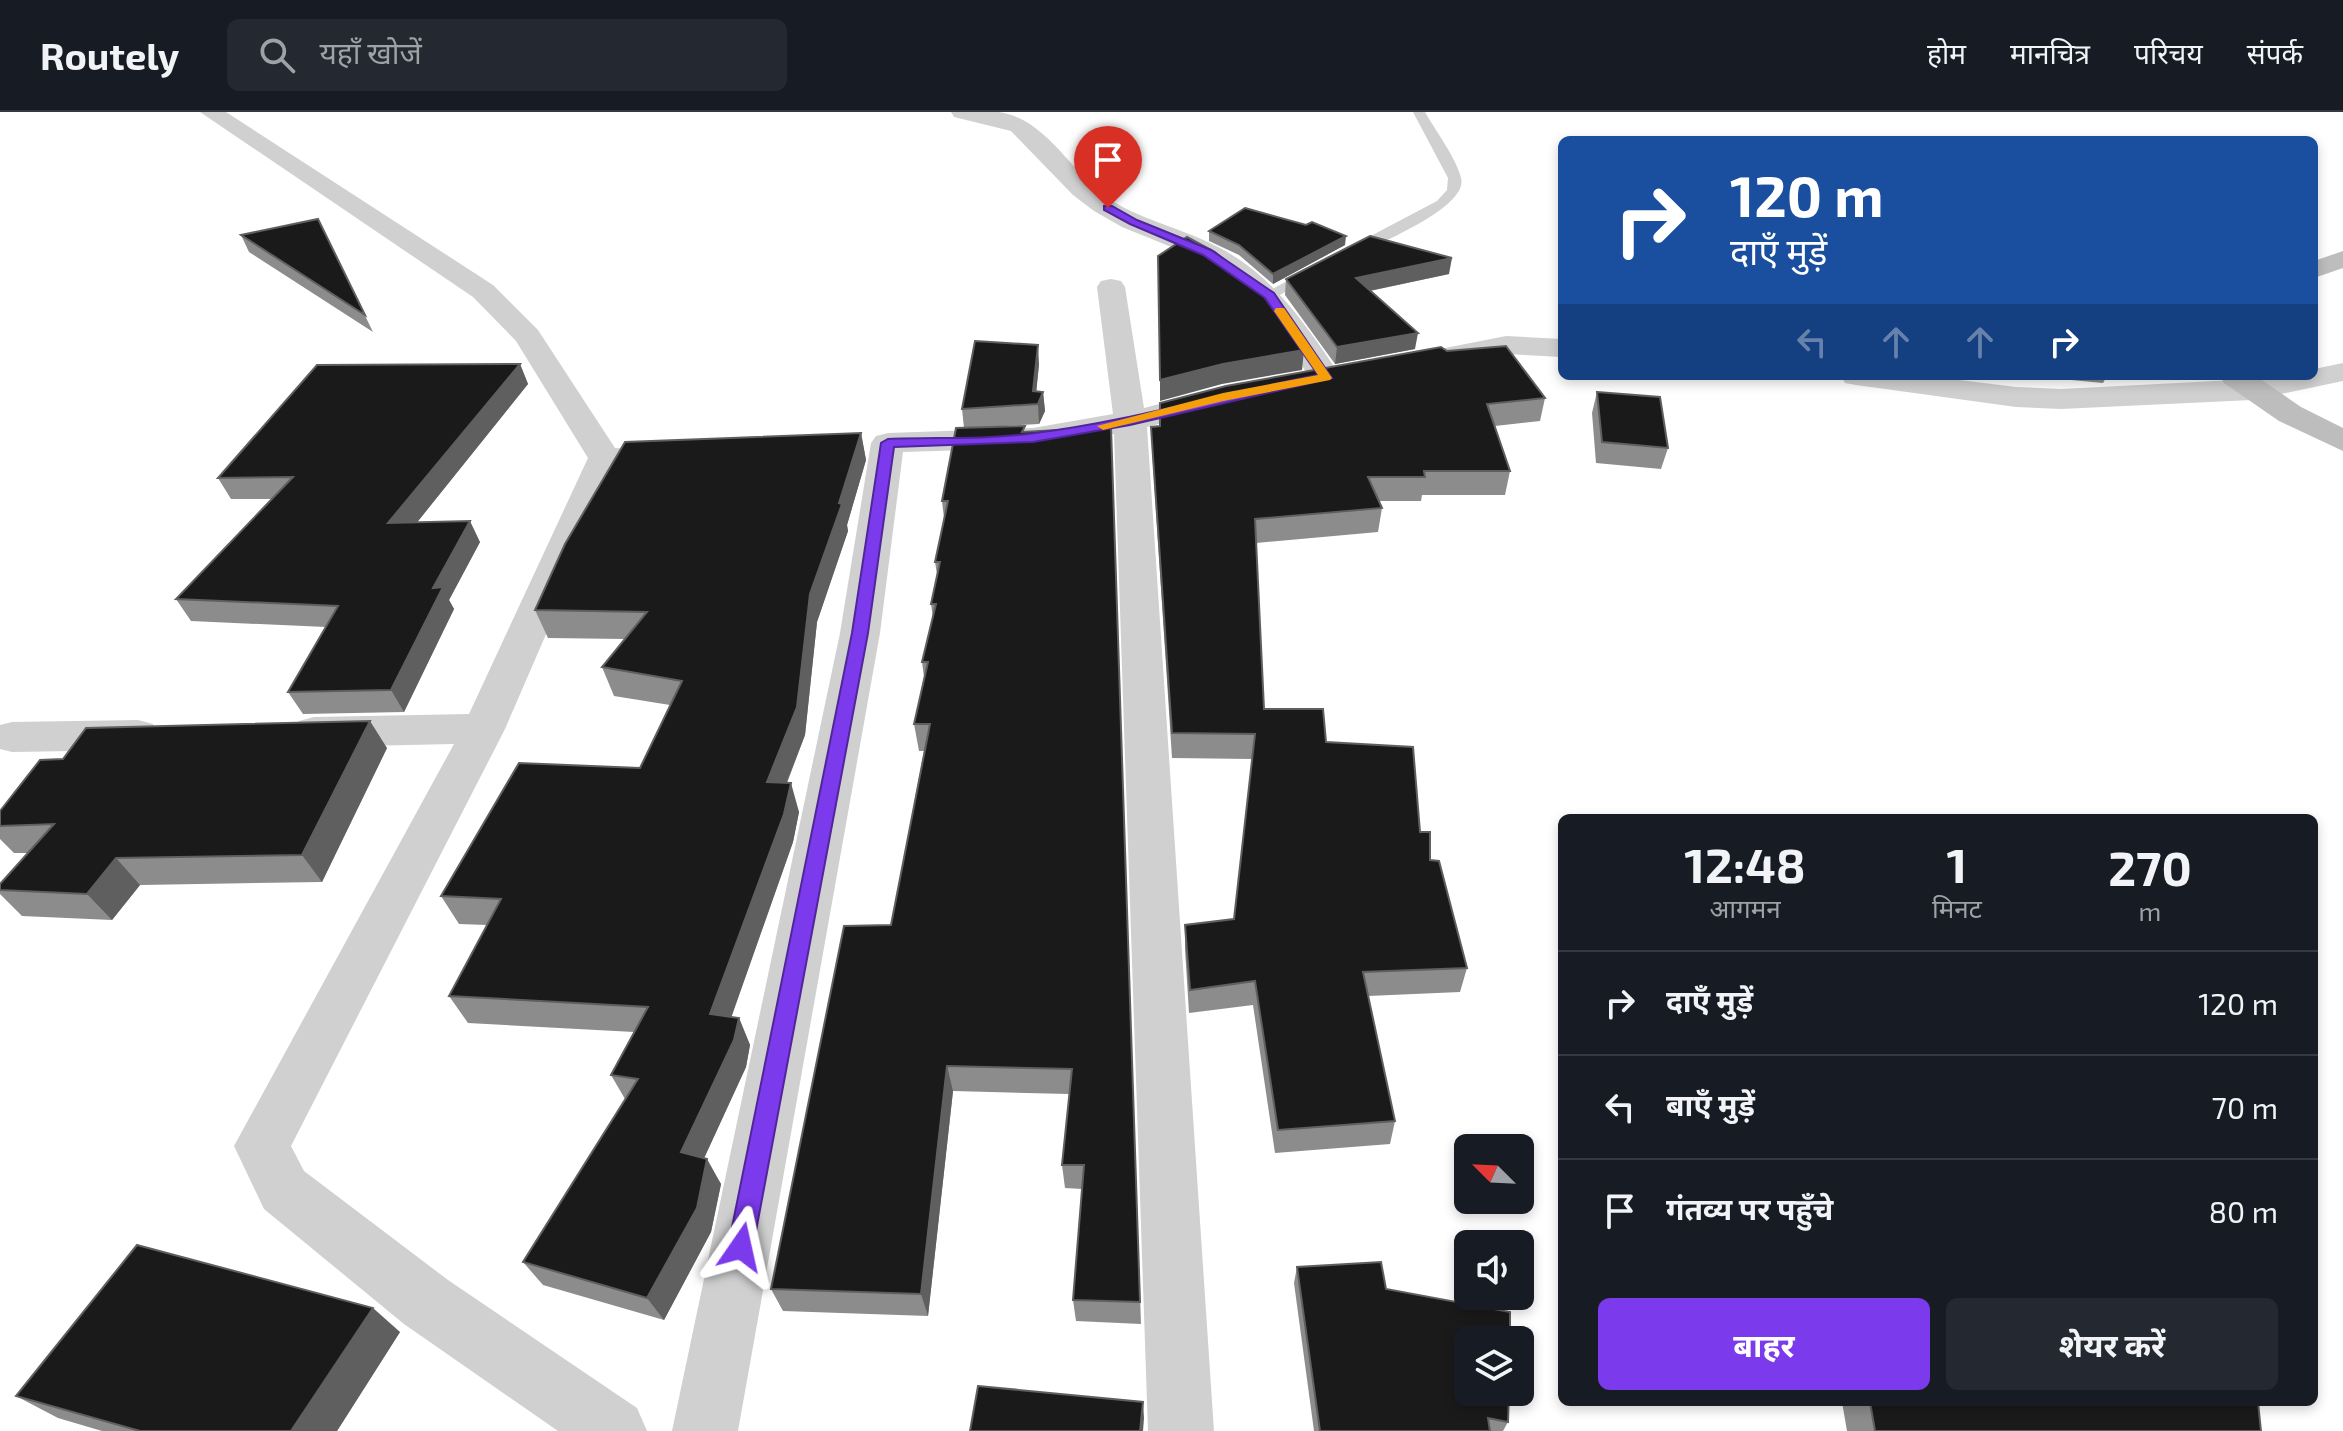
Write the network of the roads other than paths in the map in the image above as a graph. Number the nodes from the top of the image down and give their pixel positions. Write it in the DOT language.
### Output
graph roads {
  1 [pos="211,112"];
  2 [pos="962,112"];
  3 [pos="1419,112"];
  4 [pos="2343,259"];
  5 [pos="2318,268"];
  6 [pos="1111,287"];
  7 [pos="1269,295"];
  8 [pos="1558,348"];
  9 [pos="2343,372"];
  10 [pos="2318,375"];
  11 [pos="1326,378"];
  12 [pos="1887,380"];
  13 [pos="2271,380"];
  14 [pos="2244,383"];
  15 [pos="1130,421"];
  16 [pos="2343,441"];
  17 [pos="668,455"];
  18 [pos="605,458"];
  19 [pos="484,729"];
  20 [pos="280,732"];
  21 [pos="169,734"];
  22 [pos="12,737"];
  23 [pos="614,1431"];
  24 [pos="705,1431"];
  25 [pos="1181,1431"];
  1 -- 18 [label="street"];
  2 -- 7 [label="street"];
  3 -- 7 [label="lane"];
  4 -- 5 [label="street"];
  6 -- 15 [label="street"];
  7 -- 11 [label="street"];
  8 -- 11 [label="street"];
  9 -- 10 [label="street"];
  11 -- 15 [label="street"];
  12 -- 14 [label="street"];
  13 -- 14 [label="street"];
  14 -- 16 [label="street"];
  15 -- 24 [label="street"];
  15 -- 25 [label="street"];
  17 -- 18 [label="street"];
  18 -- 19 [label="street"];
  19 -- 20 [label="street"];
  19 -- 23 [label="street"];
  21 -- 22 [label="street"];
}
